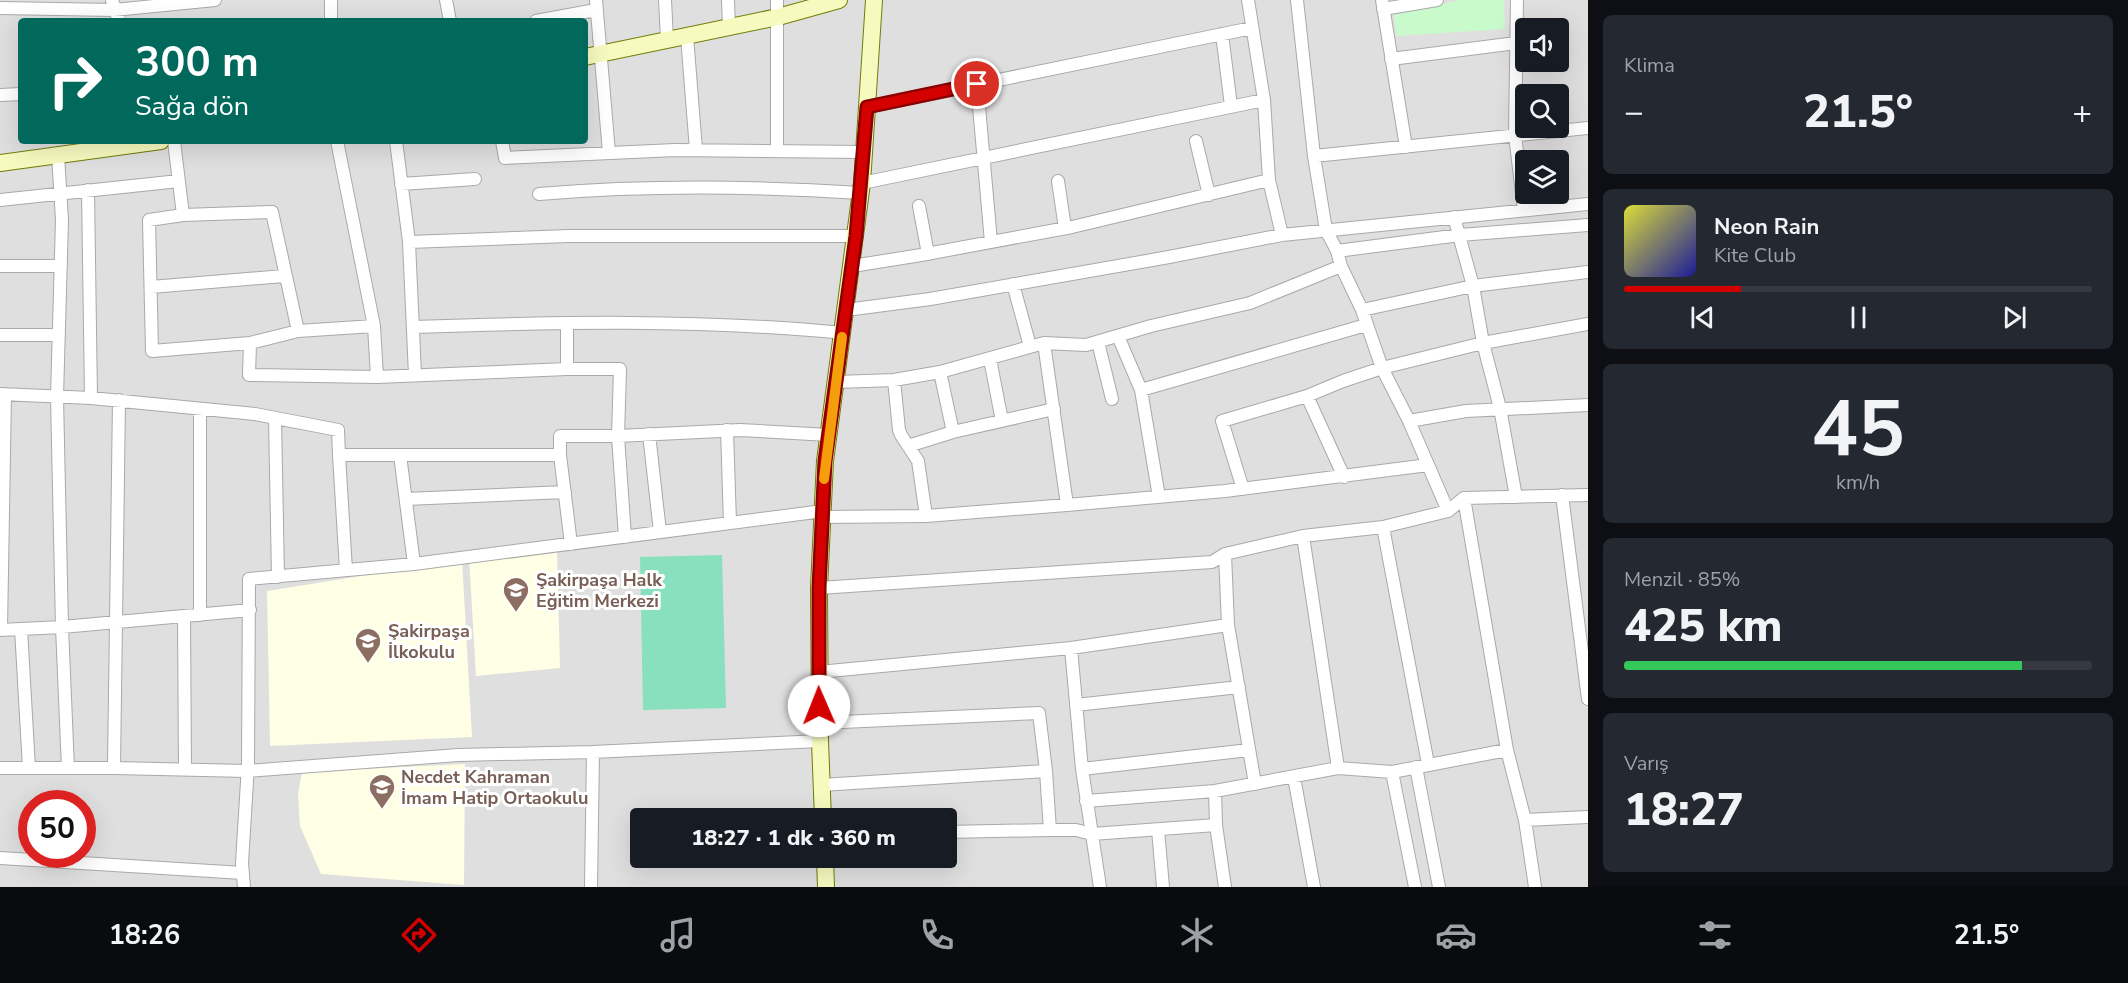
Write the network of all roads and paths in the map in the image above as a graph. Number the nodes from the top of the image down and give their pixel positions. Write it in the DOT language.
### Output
graph roads {
  1 [pos="215,0"];
  2 [pos="331,0"];
  3 [pos="446,0"];
  4 [pos="665,0"];
  5 [pos="728,0"];
  6 [pos="839,0"];
  7 [pos="874,0"];
  8 [pos="1248,0"];
  9 [pos="1298,0"];
  10 [pos="1437,0"];
  11 [pos="1517,0"];
  12 [pos="820,2"];
  13 [pos="1382,4"];
  14 [pos="2,5"];
  15 [pos="596,5"];
  16 [pos="778,8"];
  17 [pos="115,10"];
  18 [pos="331,18"];
  19 [pos="449,18"];
  20 [pos="547,18"];
  21 [pos="1517,18"];
  22 [pos="729,27"];
  23 [pos="1252,28"];
  24 [pos="1222,34"];
  25 [pos="687,36"];
  26 [pos="667,40"];
  27 [pos="1515,43"];
  28 [pos="592,55"];
  29 [pos="1391,59"];
  30 [pos="977,84"];
  31 [pos="18,94"];
  32 [pos="0,95"];
  33 [pos="1264,99"];
  34 [pos="1231,106"];
  35 [pos="867,107"];
  36 [pos="1588,128"];
  37 [pos="1569,130"];
  38 [pos="1515,135"];
  39 [pos="1515,138"];
  40 [pos="1196,141"];
  41 [pos="139,144"];
  42 [pos="174,144"];
  43 [pos="338,144"];
  44 [pos="396,144"];
  45 [pos="503,144"];
  46 [pos="1406,147"];
  47 [pos="696,150"];
  48 [pos="777,151"];
  49 [pos="609,153"];
  50 [pos="864,153"];
  51 [pos="58,155"];
  52 [pos="1314,156"];
  53 [pos="982,158"];
  54 [pos="0,163"];
  55 [pos="475,179"];
  56 [pos="1269,180"];
  57 [pos="179,181"];
  58 [pos="1058,181"];
  59 [pos="401,184"];
  60 [pos="862,188"];
  61 [pos="88,190"];
  62 [pos="61,194"];
  63 [pos="539,194"];
  64 [pos="1209,195"];
  65 [pos="0,200"];
  66 [pos="1588,204"];
  67 [pos="919,206"];
  68 [pos="1524,210"];
  69 [pos="183,215"];
  70 [pos="1454,217"];
  71 [pos="1588,225"];
  72 [pos="1065,228"];
  73 [pos="1326,230"];
  74 [pos="1282,235"];
  75 [pos="1460,235"];
  76 [pos="856,236"];
  77 [pos="409,242"];
  78 [pos="991,242"];
  79 [pos="1337,251"];
  80 [pos="928,254"];
  81 [pos="0,266"];
  82 [pos="61,266"];
  83 [pos="852,266"];
  84 [pos="1341,266"];
  85 [pos="1588,272"];
  86 [pos="284,276"];
  87 [pos="1013,284"];
  88 [pos="1473,286"];
  89 [pos="151,287"];
  90 [pos="846,310"];
  91 [pos="1362,310"];
  92 [pos="567,323"];
  93 [pos="1588,324"];
  94 [pos="1366,325"];
  95 [pos="374,326"];
  96 [pos="413,327"];
  97 [pos="298,331"];
  98 [pos="843,333"];
  99 [pos="0,335"];
  100 [pos="59,335"];
  101 [pos="1118,336"];
  102 [pos="1098,342"];
  103 [pos="250,343"];
  104 [pos="1044,343"];
  105 [pos="1483,343"];
  106 [pos="1030,346"];
  107 [pos="990,359"];
  108 [pos="1382,368"];
  109 [pos="567,369"];
  110 [pos="939,372"];
  111 [pos="415,375"];
  112 [pos="377,377"];
  113 [pos="894,380"];
  114 [pos="836,382"];
  115 [pos="1142,390"];
  116 [pos="2,394"];
  117 [pos="1307,396"];
  118 [pos="57,397"];
  119 [pos="91,398"];
  120 [pos="1112,399"];
  121 [pos="119,400"];
  122 [pos="1588,405"];
  123 [pos="1500,408"];
  124 [pos="1054,409"];
  125 [pos="200,410"];
  126 [pos="275,418"];
  127 [pos="1002,421"];
  128 [pos="1409,421"];
  129 [pos="727,430"];
  130 [pos="954,432"];
  131 [pos="649,434"];
  132 [pos="829,435"];
  133 [pos="618,436"];
  134 [pos="908,446"];
  135 [pos="339,455"];
  136 [pos="400,455"];
  137 [pos="560,455"];
  138 [pos="1428,465"];
  139 [pos="1344,477"];
  140 [pos="1243,489"];
  141 [pos="565,492"];
  142 [pos="1562,495"];
  143 [pos="1588,495"];
  144 [pos="1159,496"];
  145 [pos="1516,497"];
  146 [pos="1464,498"];
  147 [pos="406,499"];
  148 [pos="1067,505"];
  149 [pos="1448,511"];
  150 [pos="823,514"];
  151 [pos="926,516"];
  152 [pos="730,523"];
  153 [pos="1383,527"];
  154 [pos="660,532"];
  155 [pos="1303,536"];
  156 [pos="625,537"];
  157 [pos="571,544"];
  158 [pos="1225,554"];
  159 [pos="414,564"];
  160 [pos="346,570"];
  161 [pos="278,577"];
  162 [pos="819,588"];
  163 [pos="250,610"];
  164 [pos="200,615"];
  165 [pos="184,616"];
  166 [pos="114,622"];
  167 [pos="1228,625"];
  168 [pos="62,627"];
  169 [pos="21,629"];
  170 [pos="1,630"];
  171 [pos="1071,648"];
  172 [pos="819,672"];
  173 [pos="1239,687"];
  174 [pos="1588,699"];
  175 [pos="1076,705"];
  176 [pos="819,723"];
  177 [pos="820,741"];
  178 [pos="1249,750"];
  179 [pos="1507,750"];
  180 [pos="593,752"];
  181 [pos="1422,766"];
  182 [pos="0,768"];
  183 [pos="29,768"];
  184 [pos="68,768"];
  185 [pos="114,768"];
  186 [pos="1338,768"];
  187 [pos="1082,769"];
  188 [pos="185,770"];
  189 [pos="247,771"];
  190 [pos="1046,771"];
  191 [pos="1392,772"];
  192 [pos="1294,777"];
  193 [pos="1255,784"];
  194 [pos="821,785"];
  195 [pos="1215,791"];
  196 [pos="1086,801"];
  197 [pos="822,808"];
  198 [pos="1588,817"];
  199 [pos="1525,820"];
  200 [pos="1216,825"];
  201 [pos="1050,830"];
  202 [pos="1158,830"];
  203 [pos="957,832"];
  204 [pos="1092,834"];
  205 [pos="0,858"];
  206 [pos="825,868"];
  207 [pos="243,873"];
  208 [pos="244,887"];
  209 [pos="591,887"];
  210 [pos="826,887"];
  211 [pos="1100,887"];
  212 [pos="1163,887"];
  213 [pos="1225,887"];
  214 [pos="1314,887"];
  215 [pos="1415,887"];
  216 [pos="1439,887"];
  217 [pos="1535,887"];
  1 -- 17 [label="street"];
  2 -- 18 [label="street"];
  3 -- 19 [label="street"];
  4 -- 26 [label="street"];
  5 -- 22 [label="street"];
  6 -- 12 [label="main road"];
  7 -- 35 [label="main road"];
  8 -- 23 [label="street"];
  9 -- 52 [label="street"];
  10 -- 13 [label="street"];
  11 -- 21 [label="street"];
  12 -- 16 [label="main road"];
  13 -- 29 [label="street"];
  14 -- 17 [label="street"];
  15 -- 20 [label="street"];
  15 -- 28 [label="street"];
  16 -- 22 [label="main road"];
  16 -- 48 [label="street"];
  22 -- 25 [label="main road"];
  23 -- 24 [label="street"];
  23 -- 33 [label="street"];
  24 -- 30 [label="street"];
  24 -- 34 [label="street"];
  25 -- 26 [label="main road"];
  25 -- 47 [label="street"];
  26 -- 28 [label="main road"];
  27 -- 29 [label="street"];
  28 -- 49 [label="street"];
  29 -- 46 [label="street"];
  30 -- 35 [label="street"];
  30 -- 53 [label="street"];
  31 -- 32 [label="street"];
  33 -- 34 [label="street"];
  33 -- 56 [label="street"];
  34 -- 53 [label="street"];
  35 -- 50 [label="main road"];
  36 -- 37 [label="street"];
  38 -- 46 [label="street"];
  39 -- 68 [label="street"];
  40 -- 64 [label="street"];
  41 -- 51 [label="main road"];
  42 -- 57 [label="street"];
  43 -- 95 [label="street"];
  44 -- 59 [label="street"];
  45 -- 49 [label="street"];
  46 -- 52 [label="street"];
  47 -- 48 [label="street"];
  47 -- 49 [label="street"];
  48 -- 50 [label="street"];
  50 -- 60 [label="main road"];
  51 -- 54 [label="main road"];
  51 -- 62 [label="street"];
  52 -- 73 [label="street"];
  53 -- 60 [label="street"];
  53 -- 78 [label="street"];
  55 -- 59 [label="street"];
  56 -- 64 [label="street"];
  56 -- 74 [label="street"];
  57 -- 61 [label="street"];
  57 -- 69 [label="street"];
  58 -- 72 [label="street"];
  59 -- 77 [label="street"];
  60 -- 63 [label="street"];
  60 -- 76 [label="main road"];
  61 -- 62 [label="street"];
  61 -- 119 [label="street"];
  62 -- 65 [label="street"];
  62 -- 82 [label="street"];
  64 -- 72 [label="street"];
  66 -- 68 [label="street"];
  67 -- 80 [label="street"];
  68 -- 70 [label="street"];
  69 -- 86 [label="street"];
  69 -- 89 [label="street"];
  70 -- 73 [label="street"];
  70 -- 75 [label="street"];
  71 -- 75 [label="street"];
  72 -- 78 [label="street"];
  73 -- 74 [label="street"];
  73 -- 79 [label="street"];
  74 -- 87 [label="street"];
  75 -- 79 [label="street"];
  75 -- 88 [label="street"];
  76 -- 77 [label="street"];
  76 -- 83 [label="main road"];
  77 -- 96 [label="street"];
  78 -- 80 [label="street"];
  79 -- 84 [label="street"];
  80 -- 83 [label="street"];
  81 -- 82 [label="street"];
  82 -- 100 [label="street"];
  83 -- 90 [label="main road"];
  84 -- 91 [label="street"];
  84 -- 101 [label="street"];
  85 -- 88 [label="street"];
  86 -- 89 [label="street"];
  86 -- 97 [label="street"];
  87 -- 90 [label="street"];
  87 -- 106 [label="street"];
  88 -- 91 [label="street"];
  88 -- 105 [label="street"];
  89 -- 103 [label="street"];
  90 -- 98 [label="main road"];
  91 -- 94 [label="street"];
  92 -- 96 [label="street"];
  92 -- 98 [label="street"];
  92 -- 109 [label="street"];
  93 -- 105 [label="street"];
  94 -- 108 [label="street"];
  94 -- 115 [label="street"];
  95 -- 97 [label="street"];
  95 -- 112 [label="street"];
  96 -- 111 [label="street"];
  97 -- 103 [label="street"];
  98 -- 114 [label="main road"];
  99 -- 100 [label="street"];
  100 -- 118 [label="street"];
  101 -- 102 [label="street"];
  101 -- 115 [label="street"];
  102 -- 104 [label="street"];
  102 -- 120 [label="street"];
  103 -- 112 [label="street"];
  104 -- 106 [label="street"];
  104 -- 124 [label="street"];
  105 -- 108 [label="street"];
  105 -- 123 [label="street"];
  106 -- 107 [label="street"];
  107 -- 110 [label="street"];
  107 -- 127 [label="street"];
  108 -- 117 [label="street"];
  108 -- 128 [label="street"];
  109 -- 111 [label="street"];
  109 -- 133 [label="street"];
  110 -- 113 [label="street"];
  110 -- 130 [label="street"];
  111 -- 112 [label="street"];
  113 -- 114 [label="street"];
  113 -- 134 [label="street"];
  114 -- 132 [label="main road"];
  115 -- 144 [label="street"];
  116 -- 118 [label="street"];
  116 -- 170 [label="street"];
  117 -- 139 [label="street"];
  117 -- 140 [label="street"];
  118 -- 119 [label="street"];
  118 -- 168 [label="street"];
  119 -- 121 [label="street"];
  121 -- 125 [label="street"];
  121 -- 166 [label="street"];
  122 -- 123 [label="street"];
  123 -- 128 [label="street"];
  123 -- 145 [label="street"];
  124 -- 127 [label="street"];
  124 -- 148 [label="street"];
  125 -- 126 [label="street"];
  125 -- 164 [label="street"];
  126 -- 135 [label="street"];
  126 -- 161 [label="street"];
  127 -- 130 [label="street"];
  128 -- 138 [label="street"];
  129 -- 131 [label="street"];
  129 -- 132 [label="street"];
  129 -- 152 [label="street"];
  130 -- 134 [label="street"];
  131 -- 133 [label="street"];
  131 -- 154 [label="street"];
  132 -- 150 [label="main road"];
  133 -- 137 [label="street"];
  133 -- 156 [label="street"];
  134 -- 151 [label="street"];
  135 -- 136 [label="street"];
  135 -- 160 [label="street"];
  136 -- 137 [label="street"];
  136 -- 147 [label="street"];
  137 -- 141 [label="street"];
  138 -- 139 [label="street"];
  138 -- 149 [label="street"];
  139 -- 140 [label="street"];
  140 -- 144 [label="street"];
  141 -- 147 [label="street"];
  141 -- 157 [label="street"];
  142 -- 143 [label="street"];
  142 -- 145 [label="street"];
  142 -- 174 [label="street"];
  144 -- 148 [label="street"];
  145 -- 146 [label="street"];
  146 -- 149 [label="street"];
  146 -- 179 [label="street"];
  147 -- 159 [label="street"];
  148 -- 151 [label="street"];
  149 -- 153 [label="street"];
  150 -- 151 [label="street"];
  150 -- 152 [label="street"];
  150 -- 162 [label="main road"];
  152 -- 154 [label="street"];
  153 -- 155 [label="street"];
  153 -- 181 [label="street"];
  154 -- 156 [label="street"];
  155 -- 158 [label="street"];
  155 -- 186 [label="street"];
  156 -- 157 [label="street"];
  157 -- 159 [label="street"];
  158 -- 162 [label="street"];
  158 -- 167 [label="street"];
  159 -- 160 [label="street"];
  160 -- 161 [label="street"];
  161 -- 163 [label="street"];
  162 -- 172 [label="main road"];
  163 -- 164 [label="street"];
  163 -- 189 [label="street"];
  164 -- 165 [label="street"];
  165 -- 166 [label="street"];
  165 -- 188 [label="street"];
  166 -- 168 [label="street"];
  166 -- 185 [label="street"];
  167 -- 171 [label="street"];
  167 -- 173 [label="street"];
  168 -- 169 [label="street"];
  168 -- 184 [label="street"];
  169 -- 170 [label="street"];
  169 -- 183 [label="street"];
  171 -- 172 [label="street"];
  171 -- 175 [label="street"];
  172 -- 176 [label="main road"];
  173 -- 175 [label="street"];
  173 -- 178 [label="street"];
  175 -- 187 [label="street"];
  176 -- 177 [label="main road"];
  176 -- 190 [label="street"];
  177 -- 180 [label="street"];
  177 -- 194 [label="main road"];
  178 -- 187 [label="street"];
  178 -- 193 [label="street"];
  179 -- 181 [label="street"];
  179 -- 199 [label="street"];
  180 -- 189 [label="street"];
  180 -- 209 [label="street"];
  181 -- 191 [label="street"];
  181 -- 216 [label="street"];
  182 -- 183 [label="street"];
  183 -- 184 [label="street"];
  184 -- 185 [label="street"];
  185 -- 188 [label="street"];
  186 -- 191 [label="street"];
  186 -- 192 [label="street"];
  187 -- 196 [label="street"];
  188 -- 189 [label="street"];
  189 -- 207 [label="street"];
  190 -- 194 [label="street"];
  190 -- 201 [label="street"];
  191 -- 215 [label="street"];
  192 -- 193 [label="street"];
  192 -- 214 [label="street"];
  193 -- 195 [label="street"];
  194 -- 197 [label="main road"];
  195 -- 196 [label="street"];
  195 -- 200 [label="street"];
  196 -- 204 [label="street"];
  198 -- 199 [label="street"];
  199 -- 217 [label="street"];
  200 -- 202 [label="street"];
  200 -- 213 [label="street"];
  201 -- 203 [label="street"];
  201 -- 204 [label="street"];
  202 -- 204 [label="street"];
  202 -- 212 [label="street"];
  204 -- 211 [label="street"];
  205 -- 207 [label="street"];
  206 -- 210 [label="main road"];
  207 -- 208 [label="street"];
}
